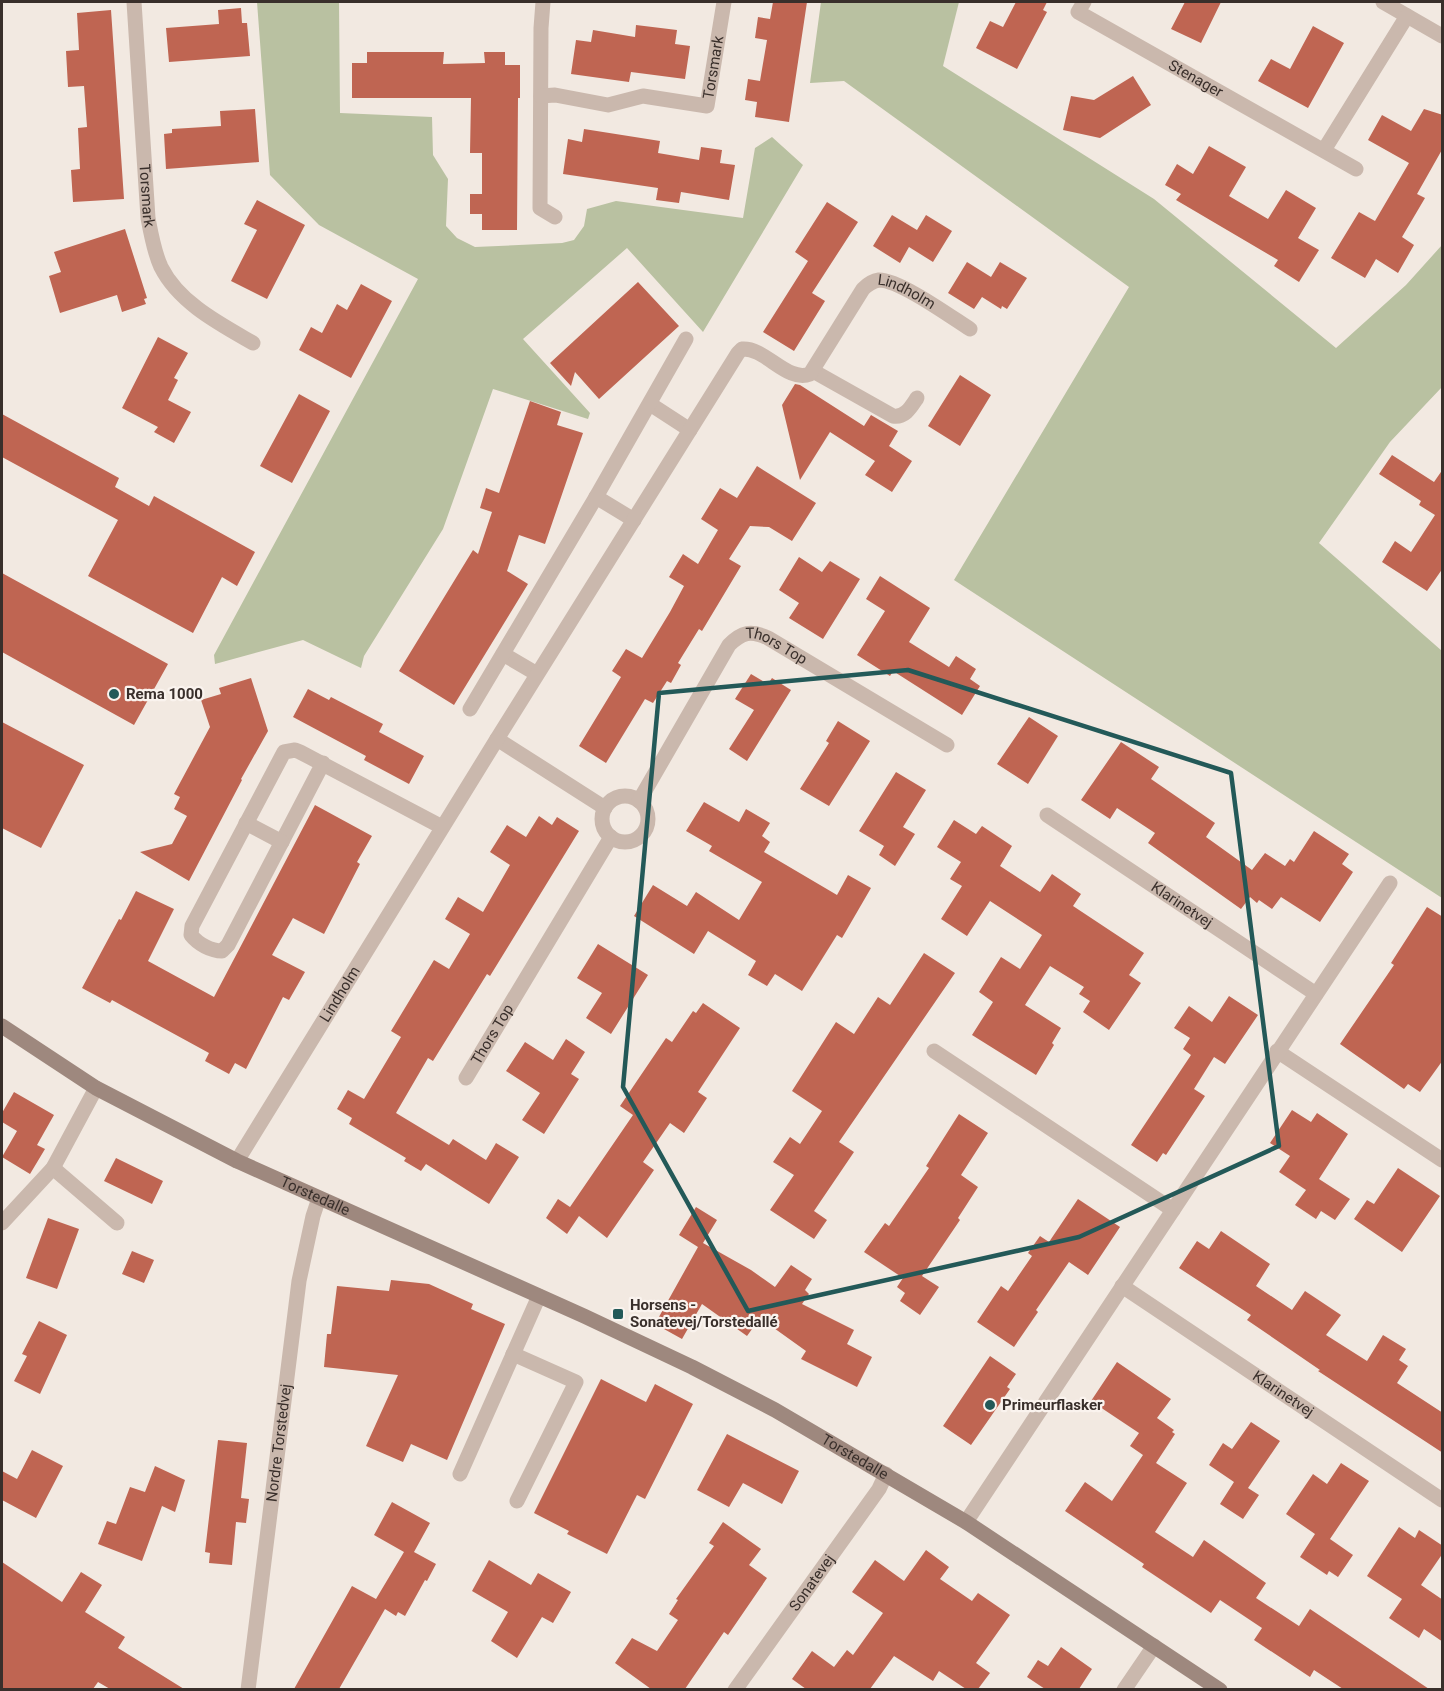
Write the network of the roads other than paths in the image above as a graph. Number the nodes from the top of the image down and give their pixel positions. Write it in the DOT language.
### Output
graph roads {
  1 [pos="134,2"];
  2 [pos="543,2"];
  3 [pos="724,2"];
  4 [pos="1084,2"];
  5 [pos="1383,2"];
  6 [pos="1407,16"];
  7 [pos="1443,36"];
  8 [pos="541,96"];
  9 [pos="1324,150"];
  10 [pos="1356,169"];
  11 [pos="555,217"];
  12 [pos="970,329"];
  13 [pos="686,339"];
  14 [pos="253,343"];
  15 [pos="813,370"];
  16 [pos="917,398"];
  17 [pos="650,404"];
  18 [pos="690,430"];
  19 [pos="596,497"];
  20 [pos="634,520"];
  21 [pos="503,654"];
  22 [pos="537,674"];
  23 [pos="470,708"];
  24 [pos="496,739"];
  25 [pos="948,745"];
  26 [pos="323,763"];
  27 [pos="639,801"];
  28 [pos="605,808"];
  29 [pos="1047,815"];
  30 [pos="246,823"];
  31 [pos="442,827"];
  32 [pos="611,837"];
  33 [pos="282,842"];
  34 [pos="1390,883"];
  35 [pos="1316,994"];
  36 [pos="2,1026"];
  37 [pos="934,1051"];
  38 [pos="1277,1051"];
  39 [pos="466,1078"];
  40 [pos="96,1088"];
  41 [pos="1443,1160"];
  42 [pos="237,1161"];
  43 [pos="53,1168"];
  44 [pos="319,1198"];
  45 [pos="1173,1210"];
  46 [pos="2,1223"];
  47 [pos="117,1223"];
  48 [pos="1122,1286"];
  49 [pos="539,1296"];
  50 [pos="513,1354"];
  51 [pos="460,1474"];
  52 [pos="886,1474"];
  53 [pos="1443,1500"];
  54 [pos="517,1501"];
  55 [pos="966,1522"];
  56 [pos="1154,1646"];
  57 [pos="248,1689"];
  58 [pos="735,1689"];
  59 [pos="1124,1689"];
  60 [pos="1220,1689"];
  1 -- 14 [label="street, Torsmark"];
  2 -- 8 [label="street"];
  3 -- 8 [label="street, Torsmark"];
  4 -- 9 [label="street, Stenager"];
  5 -- 6 [label="street"];
  6 -- 7 [label="street"];
  6 -- 9 [label="street"];
  8 -- 11 [label="street"];
  9 -- 10 [label="street, Stenager"];
  12 -- 15 [label="street, Lindholm"];
  13 -- 17 [label="street"];
  15 -- 16 [label="street, Lindholm"];
  15 -- 18 [label="street, Lindholm"];
  17 -- 18 [label="street"];
  17 -- 19 [label="street"];
  18 -- 20 [label="street, Lindholm"];
  19 -- 20 [label="street"];
  19 -- 21 [label="street"];
  20 -- 22 [label="street, Lindholm"];
  21 -- 22 [label="street"];
  21 -- 23 [label="street"];
  22 -- 24 [label="street, Lindholm"];
  24 -- 28 [label="street"];
  24 -- 31 [label="street, Lindholm"];
  25 -- 27 [label="street, Thors Top"];
  26 -- 30 [label="street"];
  26 -- 31 [label="street"];
  26 -- 33 [label="street"];
  27 -- 28 [label="street"];
  27 -- 32 [label="street"];
  28 -- 32 [label="street"];
  29 -- 35 [label="street, Klarinetvej"];
  30 -- 33 [label="street"];
  30 -- 33 [label="street"];
  31 -- 42 [label="street, Lindholm"];
  32 -- 39 [label="street, Thors Top"];
  34 -- 35 [label="street"];
  35 -- 38 [label="street"];
  36 -- 40 [label="street, Torstedalle"];
  37 -- 45 [label="street"];
  38 -- 41 [label="street"];
  38 -- 45 [label="street"];
  40 -- 42 [label="street, Torstedalle"];
  40 -- 43 [label="street"];
  42 -- 44 [label="street, Torstedalle"];
  43 -- 46 [label="street"];
  43 -- 47 [label="street"];
  44 -- 49 [label="street, Torstedalle"];
  44 -- 57 [label="street, Nordre Torstedvej"];
  45 -- 48 [label="street"];
  48 -- 53 [label="street, Klarinetvej"];
  48 -- 55 [label="street"];
  49 -- 50 [label="street"];
  49 -- 52 [label="street, Torstedalle"];
  50 -- 51 [label="street"];
  50 -- 54 [label="street"];
  52 -- 55 [label="street, Torstedalle"];
  52 -- 58 [label="street, Sonatevej"];
  55 -- 56 [label="street, Torstedalle"];
  56 -- 59 [label="street"];
  56 -- 60 [label="street, Torstedalle"];
}
